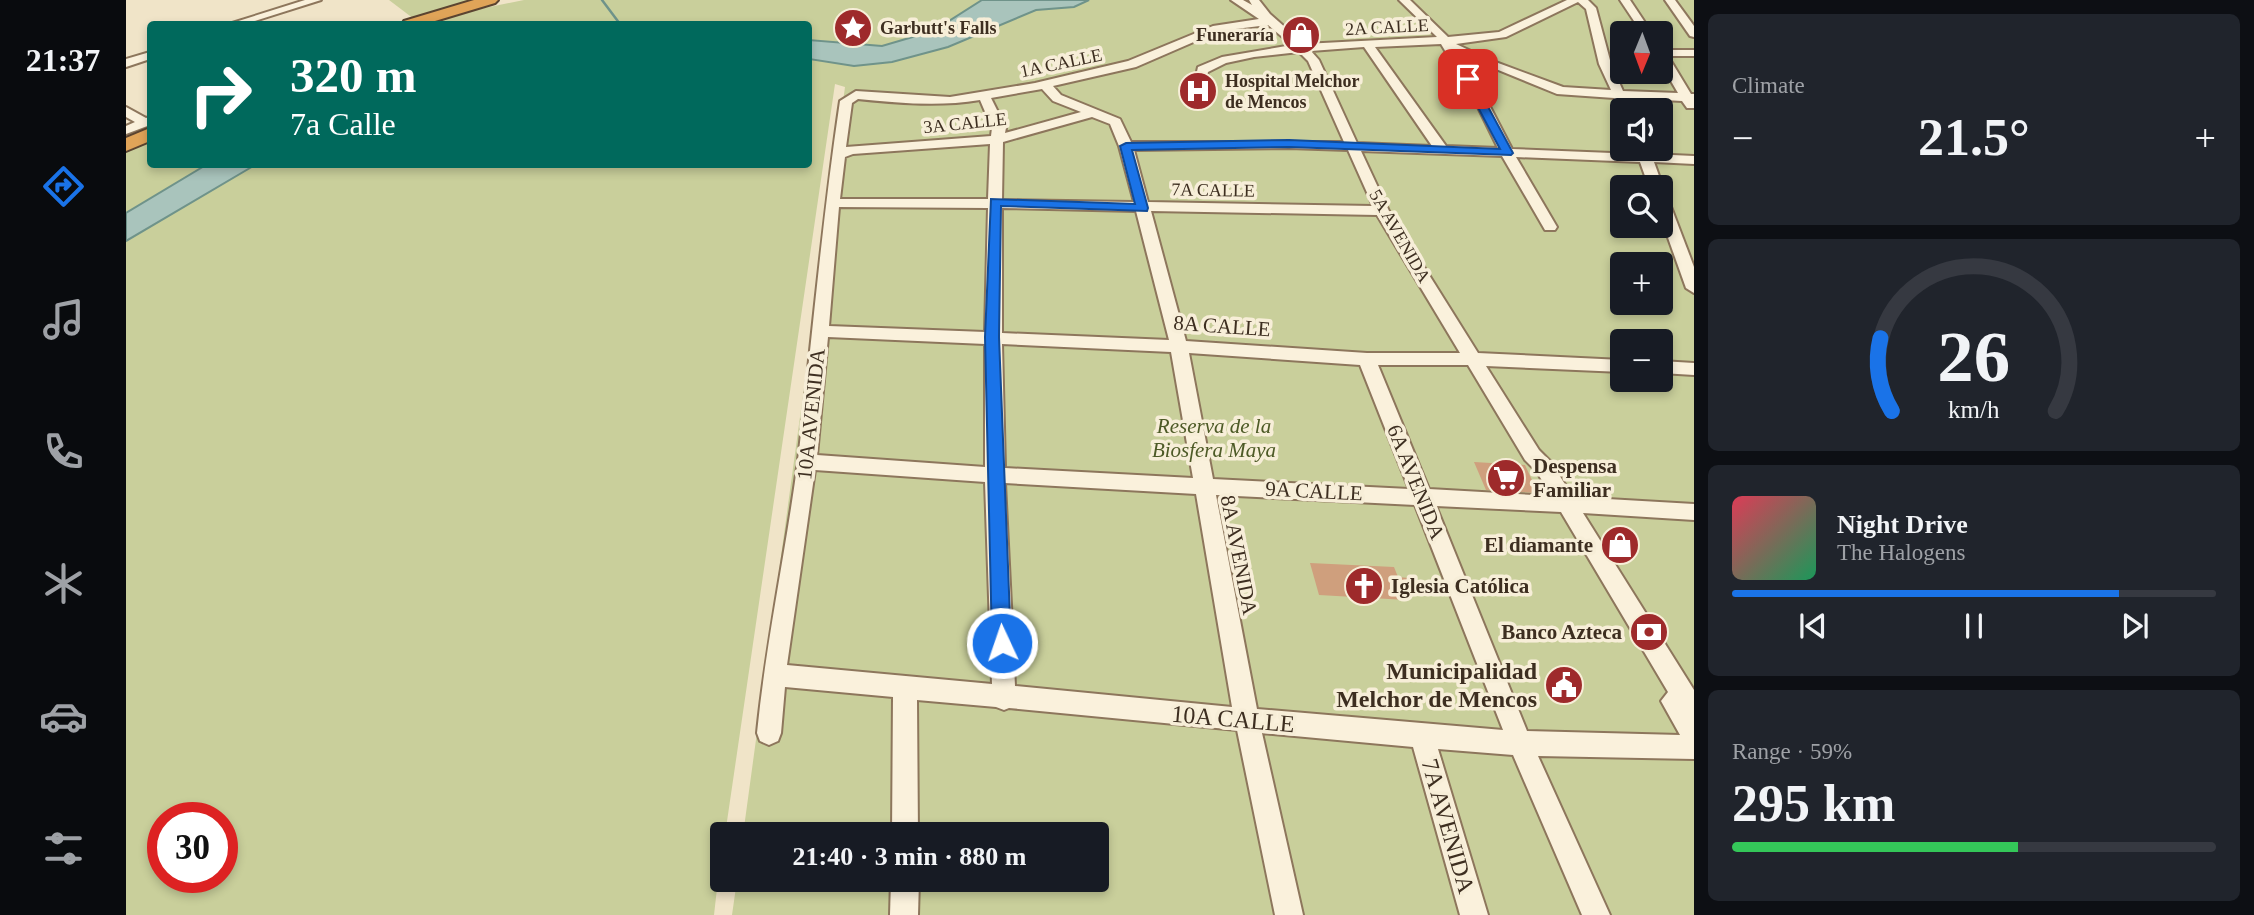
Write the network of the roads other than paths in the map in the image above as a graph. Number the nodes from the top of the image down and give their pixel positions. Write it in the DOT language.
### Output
graph roads {
  1 [pos="316,0"];
  2 [pos="490,0"];
  3 [pos="501,0"];
  4 [pos="1236,0"];
  5 [pos="1254,0"];
  6 [pos="1404,0"];
  7 [pos="1575,0"];
  8 [pos="1582,0"];
  9 [pos="1619,0"];
  10 [pos="1625,0"];
  11 [pos="1670,0"];
  12 [pos="473,5"];
  13 [pos="262,15"];
  14 [pos="1271,20"];
  15 [pos="244,21"];
  16 [pos="273,21"];
  17 [pos="420,21"];
  18 [pos="1635,21"];
  19 [pos="1637,21"];
  20 [pos="1690,23"];
  21 [pos="1694,34"];
  22 [pos="1446,42"];
  23 [pos="1368,45"];
  24 [pos="1303,48"];
  25 [pos="1673,53"];
  26 [pos="1694,53"];
  27 [pos="147,56"];
  28 [pos="126,63"];
  29 [pos="1673,74"];
  30 [pos="1202,76"];
  31 [pos="1673,81"];
  32 [pos="1045,85"];
  33 [pos="1619,94"];
  34 [pos="984,96"];
  35 [pos="851,97"];
  36 [pos="1621,98"];
  37 [pos="1687,98"];
  38 [pos="1694,109"];
  39 [pos="126,111"];
  40 [pos="1093,113"];
  41 [pos="1694,121"];
  42 [pos="147,125"];
  43 [pos="147,126"];
  44 [pos="147,128"];
  45 [pos="126,131"];
  46 [pos="998,139"];
  47 [pos="126,145"];
  48 [pos="1354,145"];
  49 [pos="1126,146"];
  50 [pos="1441,149"];
  51 [pos="1507,153"];
  52 [pos="1610,153"];
  53 [pos="839,155"];
  54 [pos="1673,157"];
  55 [pos="1694,160"];
  56 [pos="995,202"];
  57 [pos="832,203"];
  58 [pos="1142,208"];
  59 [pos="1382,211"];
  60 [pos="1550,227"];
  61 [pos="1673,231"];
  62 [pos="1694,288"];
  63 [pos="819,331"];
  64 [pos="992,337"];
  65 [pos="1179,345"];
  66 [pos="1367,359"];
  67 [pos="1474,359"];
  68 [pos="1610,365"];
  69 [pos="1673,368"];
  70 [pos="1694,369"];
  71 [pos="807,463"];
  72 [pos="995,478"];
  73 [pos="1202,486"];
  74 [pos="1421,496"];
  75 [pos="1562,503"];
  76 [pos="1694,512"];
  77 [pos="774,675"];
  78 [pos="905,689"];
  79 [pos="1004,699"];
  80 [pos="1694,712"];
  81 [pos="1247,721"];
  82 [pos="769,733"];
  83 [pos="1422,736"];
  84 [pos="1694,736"];
  85 [pos="1520,743"];
  86 [pos="1694,747"];
  87 [pos="905,822"];
  88 [pos="905,892"];
  89 [pos="904,915"];
  90 [pos="1289,915"];
  91 [pos="1474,915"];
  92 [pos="1596,915"];
  1 -- 13 [label="street"];
  2 -- 12 [label="highway"];
  3 -- 12 [label="highway"];
  4 -- 14 [label="street, 5A AVENIDA"];
  5 -- 14 [label="street, 5A AVENIDA"];
  6 -- 22 [label="street"];
  7 -- 22 [label="street, 2A CALLE"];
  8 -- 33 [label="street"];
  9 -- 18 [label="street"];
  10 -- 19 [label="street"];
  11 -- 20 [label="street"];
  12 -- 17 [label="highway"];
  13 -- 15 [label="street"];
  13 -- 16 [label="street"];
  14 -- 24 [label="street, 5A AVENIDA"];
  14 -- 32 [label="street, 1A CALLE"];
  20 -- 21 [label="street"];
  22 -- 23 [label="street, 2A CALLE"];
  22 -- 33 [label="street"];
  22 -- 51 [label="street"];
  23 -- 24 [label="street, 2A CALLE"];
  23 -- 50 [label="street"];
  24 -- 30 [label="street, 2A CALLE"];
  24 -- 48 [label="street, 5A AVENIDA"];
  25 -- 26 [label="street"];
  27 -- 28 [label="street"];
  29 -- 37 [label="street"];
  31 -- 37 [label="street"];
  32 -- 34 [label="street, 1A CALLE"];
  32 -- 40 [label="street, 8A AVENIDA"];
  33 -- 36 [label="street"];
  33 -- 37 [label="street"];
  34 -- 35 [label="street, 1A CALLE"];
  34 -- 46 [label="street"];
  35 -- 53 [label="street, 10A AVENIDA"];
  37 -- 38 [label="street"];
  37 -- 41 [label="street"];
  39 -- 42 [label="street"];
  40 -- 46 [label="street, 3A CALLE"];
  40 -- 49 [label="street, 8A AVENIDA"];
  43 -- 45 [label="street"];
  44 -- 47 [label="highway"];
  46 -- 53 [label="street, 3A CALLE"];
  46 -- 56 [label="street"];
  48 -- 49 [label="street"];
  48 -- 50 [label="street"];
  48 -- 59 [label="street, 5A AVENIDA"];
  49 -- 58 [label="street, 8A AVENIDA"];
  50 -- 51 [label="street"];
  51 -- 52 [label="street"];
  51 -- 60 [label="street"];
  53 -- 57 [label="street, 10A AVENIDA"];
  54 -- 55 [label="street"];
  56 -- 57 [label="street, 7A CALLE"];
  56 -- 58 [label="street, 7A CALLE"];
  56 -- 64 [label="street"];
  57 -- 63 [label="street, 10A AVENIDA"];
  58 -- 59 [label="street, 7A CALLE"];
  58 -- 65 [label="street, 8A AVENIDA"];
  59 -- 67 [label="street, 5A AVENIDA"];
  61 -- 62 [label="street"];
  63 -- 64 [label="street, 8A CALLE"];
  63 -- 71 [label="street, 10A AVENIDA"];
  64 -- 65 [label="street, 8A CALLE"];
  64 -- 72 [label="street"];
  65 -- 66 [label="street, 8A CALLE"];
  65 -- 73 [label="street, 8A AVENIDA"];
  66 -- 67 [label="street, 8A CALLE"];
  66 -- 74 [label="street, 6A AVENIDA"];
  67 -- 68 [label="street, 8A CALLE"];
  67 -- 75 [label="street, 5A AVENIDA"];
  69 -- 70 [label="street"];
  71 -- 72 [label="street, 9A CALLE"];
  71 -- 77 [label="street, 10A AVENIDA"];
  72 -- 73 [label="street, 9A CALLE"];
  72 -- 79 [label="street"];
  73 -- 74 [label="street, 9A CALLE"];
  73 -- 81 [label="street, 8A AVENIDA"];
  74 -- 75 [label="street, 9A CALLE"];
  74 -- 85 [label="street, 6A AVENIDA"];
  75 -- 76 [label="street, 9A CALLE"];
  75 -- 80 [label="street, 5A AVENIDA"];
  75 -- 84 [label="street, 5A AVENIDA"];
  77 -- 78 [label="street, 10A CALLE"];
  77 -- 82 [label="street, 10A AVENIDA"];
  78 -- 79 [label="street, 10A CALLE"];
  78 -- 87 [label="street"];
  79 -- 81 [label="street, 10A CALLE"];
  81 -- 83 [label="street, 10A CALLE"];
  81 -- 90 [label="street, 8A AVENIDA"];
  83 -- 85 [label="street, 10A CALLE"];
  83 -- 91 [label="street, 7A AVENIDA"];
  85 -- 86 [label="street, 10A CALLE"];
  85 -- 92 [label="street, 6A AVENIDA"];
  88 -- 89 [label="street"];
}
